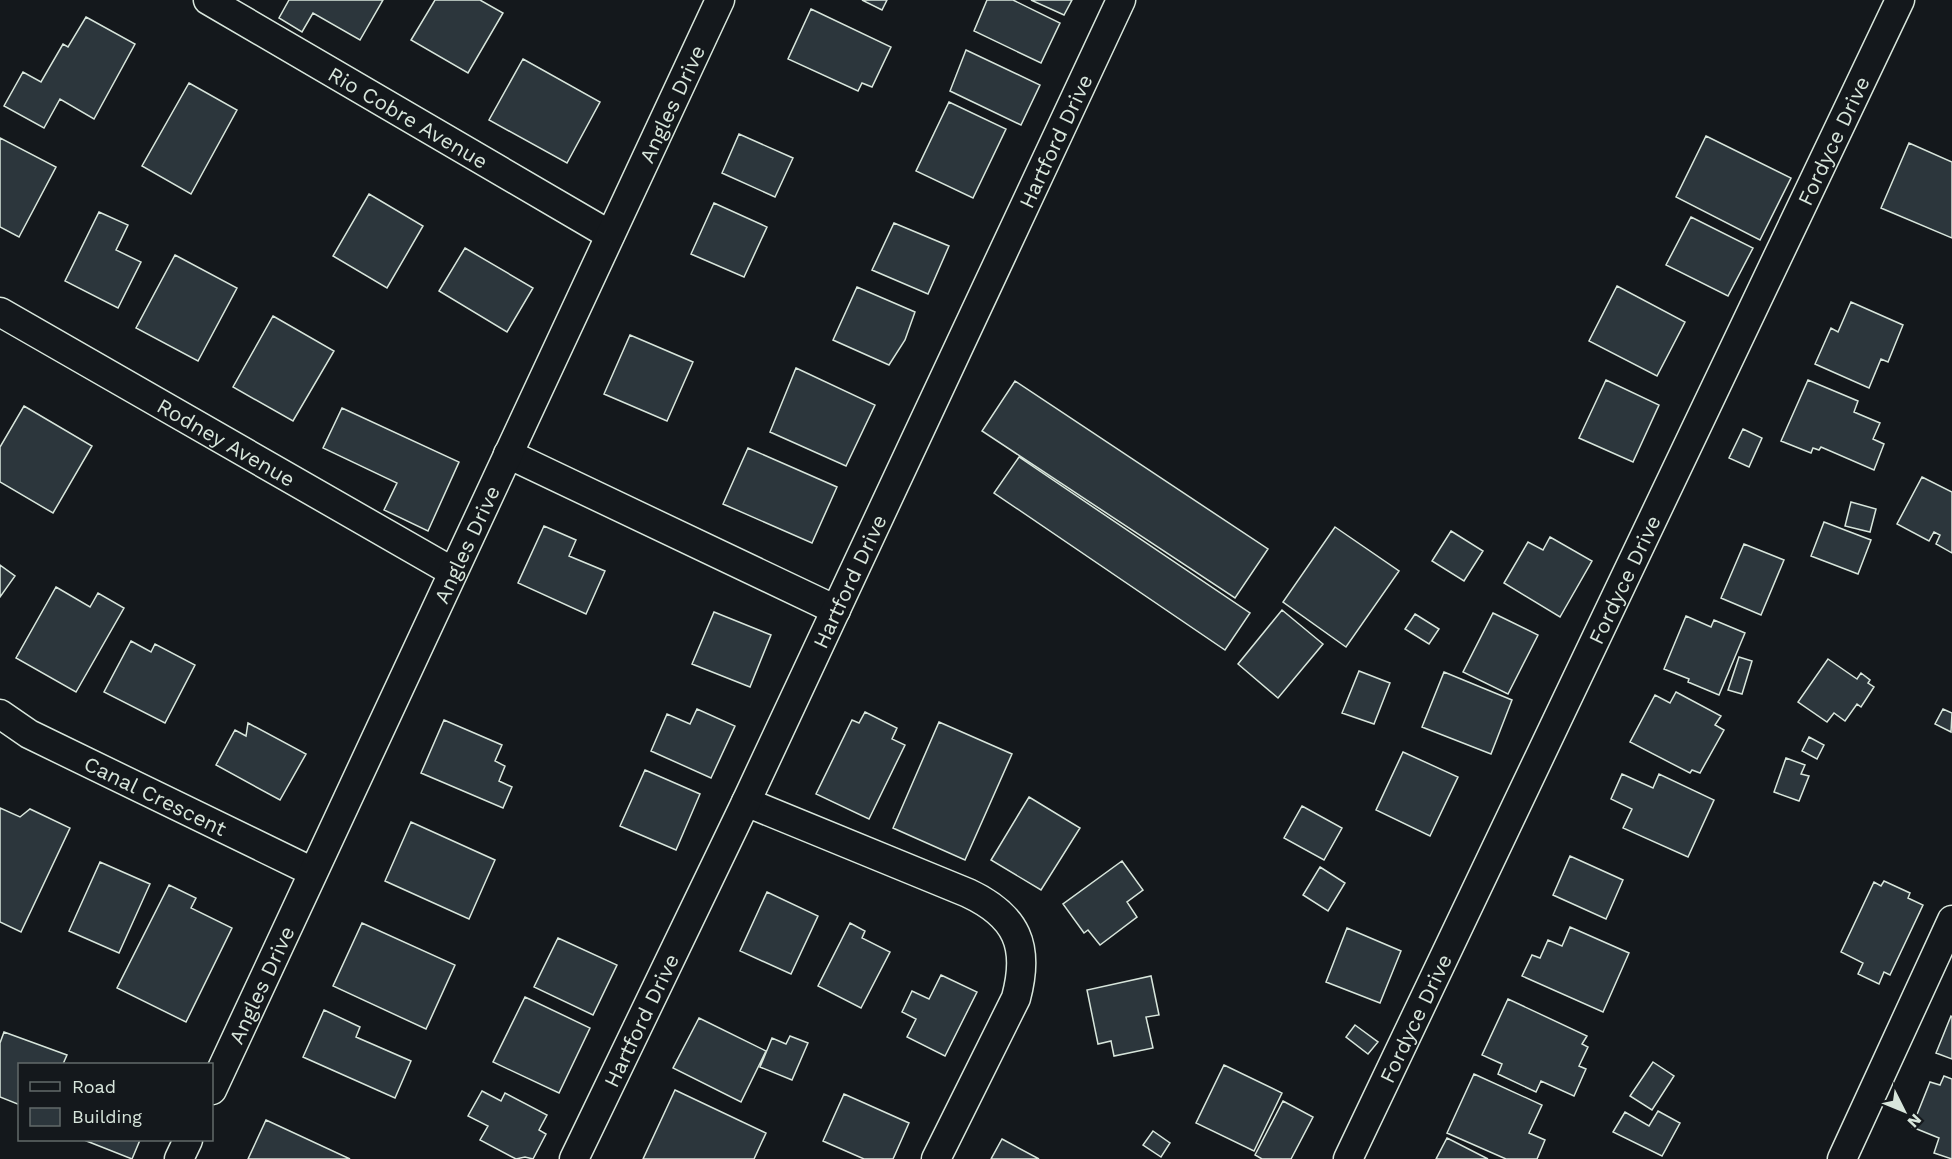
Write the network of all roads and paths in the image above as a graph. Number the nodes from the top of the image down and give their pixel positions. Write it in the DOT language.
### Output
graph roads {
  1 [pos="208,0"];
  2 [pos="720,0"];
  3 [pos="1121,0"];
  4 [pos="1900,0"];
  5 [pos="610,235"];
  6 [pos="0,312"];
  7 [pos="508,454"];
  8 [pos="453,572"];
  9 [pos="836,610"];
  10 [pos="0,714"];
  11 [pos="746,802"];
  12 [pos="313,872"];
  13 [pos="1952,920"];
  14 [pos="213,1088"];
  15 [pos="188,1141"];
  16 [pos="179,1159"];
  17 [pos="574,1159"];
  18 [pos="936,1159"];
  19 [pos="1348,1159"];
  20 [pos="1842,1159"];
  1 -- 5 [label="street, Rio Cobre Avenue"];
  2 -- 5 [label="street, Angles Drive"];
  3 -- 9 [label="street, Hartford Drive"];
  4 -- 19 [label="street, Fordyce Drive"];
  5 -- 7 [label="street, Angles Drive"];
  6 -- 8 [label="street, Rodney Avenue"];
  7 -- 8 [label="street, Angles Drive"];
  7 -- 9 [label="street"];
  8 -- 12 [label="street, Angles Drive"];
  9 -- 11 [label="street, Hartford Drive"];
  10 -- 12 [label="street, Canal Crescent"];
  11 -- 17 [label="street, Hartford Drive"];
  11 -- 18 [label="street"];
  12 -- 14 [label="street, Angles Drive"];
  13 -- 20 [label="street"];
  15 -- 16 [label="street"];
}
